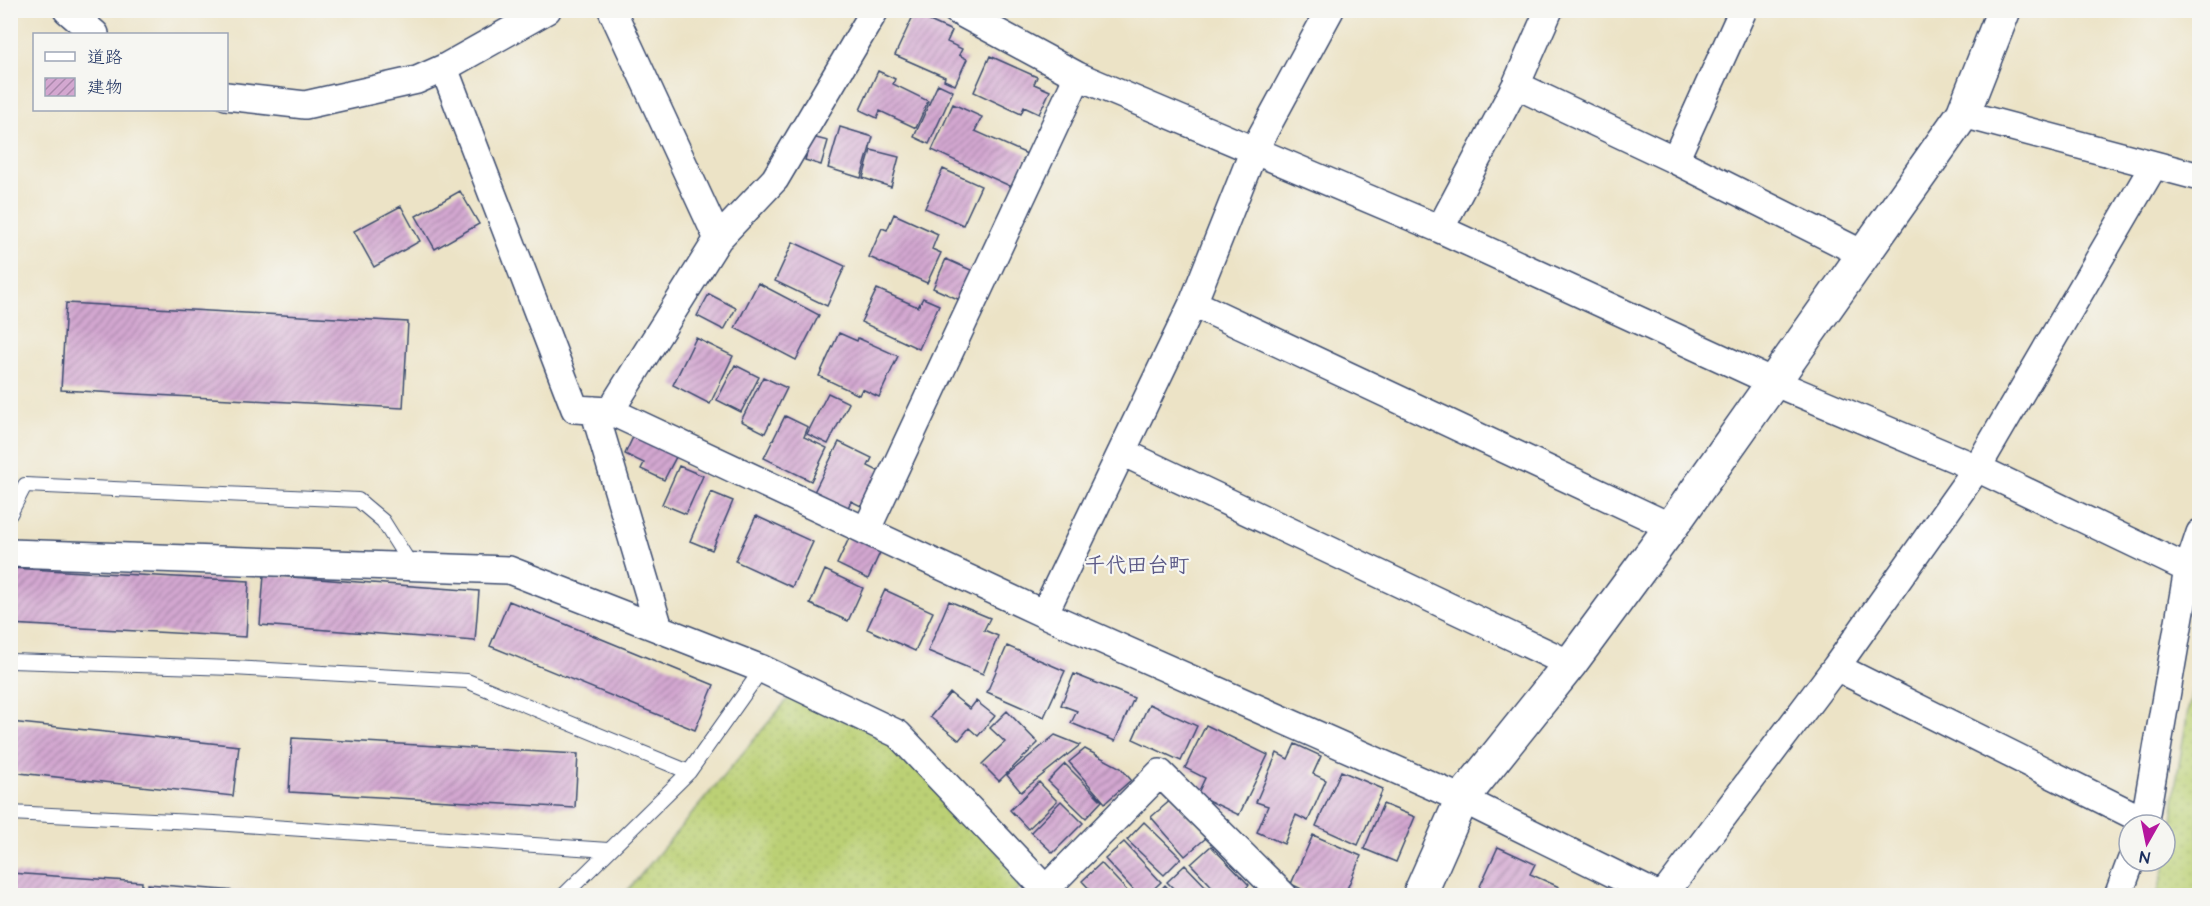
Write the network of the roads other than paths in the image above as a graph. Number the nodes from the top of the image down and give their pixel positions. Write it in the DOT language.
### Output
graph roads {
  1 [pos="67,10"];
  2 [pos="547,10"];
  3 [pos="612,10"];
  4 [pos="875,10"];
  5 [pos="956,10"];
  6 [pos="1330,10"];
  7 [pos="1549,10"];
  8 [pos="1743,10"];
  9 [pos="2004,10"];
  10 [pos="94,33"];
  11 [pos="444,68"];
  12 [pos="1078,76"];
  13 [pos="1516,85"];
  14 [pos="228,96"];
  15 [pos="1963,114"];
  16 [pos="1254,150"];
  17 [pos="1675,160"];
  18 [pos="2154,165"];
  19 [pos="2199,177"];
  20 [pos="1440,229"];
  21 [pos="718,239"];
  22 [pos="1863,254"];
  23 [pos="1193,303"];
  24 [pos="1773,382"];
  25 [pos="602,410"];
  26 [pos="1122,452"];
  27 [pos="1977,468"];
  28 [pos="10,514"];
  29 [pos="1671,527"];
  30 [pos="866,531"];
  31 [pos="2199,533"];
  32 [pos="10,553"];
  33 [pos="412,567"];
  34 [pos="2188,569"];
  35 [pos="1044,614"];
  36 [pos="659,628"];
  37 [pos="10,661"];
  38 [pos="1570,664"];
  39 [pos="1836,667"];
  40 [pos="762,669"];
  41 [pos="688,772"];
  42 [pos="1462,799"];
  43 [pos="10,813"];
  44 [pos="2124,813"];
  45 [pos="2146,813"];
  46 [pos="608,850"];
  47 [pos="2127,873"];
  48 [pos="1049,892"];
  49 [pos="1279,894"];
  50 [pos="563,896"];
  51 [pos="1419,896"];
  52 [pos="1661,896"];
  53 [pos="2118,896"];
  1 -- 10 [label="street"];
  2 -- 11 [label="street"];
  3 -- 21 [label="street"];
  4 -- 21 [label="street"];
  5 -- 12 [label="street"];
  6 -- 16 [label="street"];
  7 -- 13 [label="street"];
  8 -- 17 [label="street"];
  9 -- 15 [label="street"];
  11 -- 14 [label="street"];
  11 -- 25 [label="street"];
  12 -- 16 [label="street"];
  12 -- 30 [label="street"];
  13 -- 17 [label="street"];
  13 -- 20 [label="street"];
  15 -- 18 [label="street"];
  15 -- 22 [label="street"];
  16 -- 20 [label="street"];
  16 -- 23 [label="street"];
  17 -- 22 [label="street"];
  18 -- 19 [label="street"];
  18 -- 27 [label="street"];
  20 -- 24 [label="street"];
  21 -- 25 [label="street"];
  22 -- 24 [label="street"];
  23 -- 26 [label="street"];
  23 -- 29 [label="street"];
  24 -- 27 [label="street"];
  24 -- 29 [label="street"];
  25 -- 30 [label="street"];
  25 -- 36 [label="street"];
  26 -- 35 [label="street"];
  26 -- 38 [label="street"];
  27 -- 34 [label="street"];
  27 -- 39 [label="street"];
  28 -- 33 [label="lane"];
  29 -- 38 [label="street"];
  30 -- 35 [label="street"];
  31 -- 34 [label="street"];
  32 -- 33 [label="street"];
  33 -- 36 [label="street"];
  34 -- 45 [label="street"];
  35 -- 42 [label="street"];
  36 -- 40 [label="street"];
  37 -- 41 [label="lane"];
  38 -- 42 [label="street"];
  39 -- 44 [label="street"];
  39 -- 52 [label="street"];
  40 -- 41 [label="lane"];
  40 -- 48 [label="street"];
  41 -- 46 [label="lane"];
  42 -- 51 [label="street"];
  42 -- 52 [label="street"];
  43 -- 46 [label="lane"];
  46 -- 50 [label="lane"];
  47 -- 53 [label="street"];
  48 -- 49 [label="street"];
}
